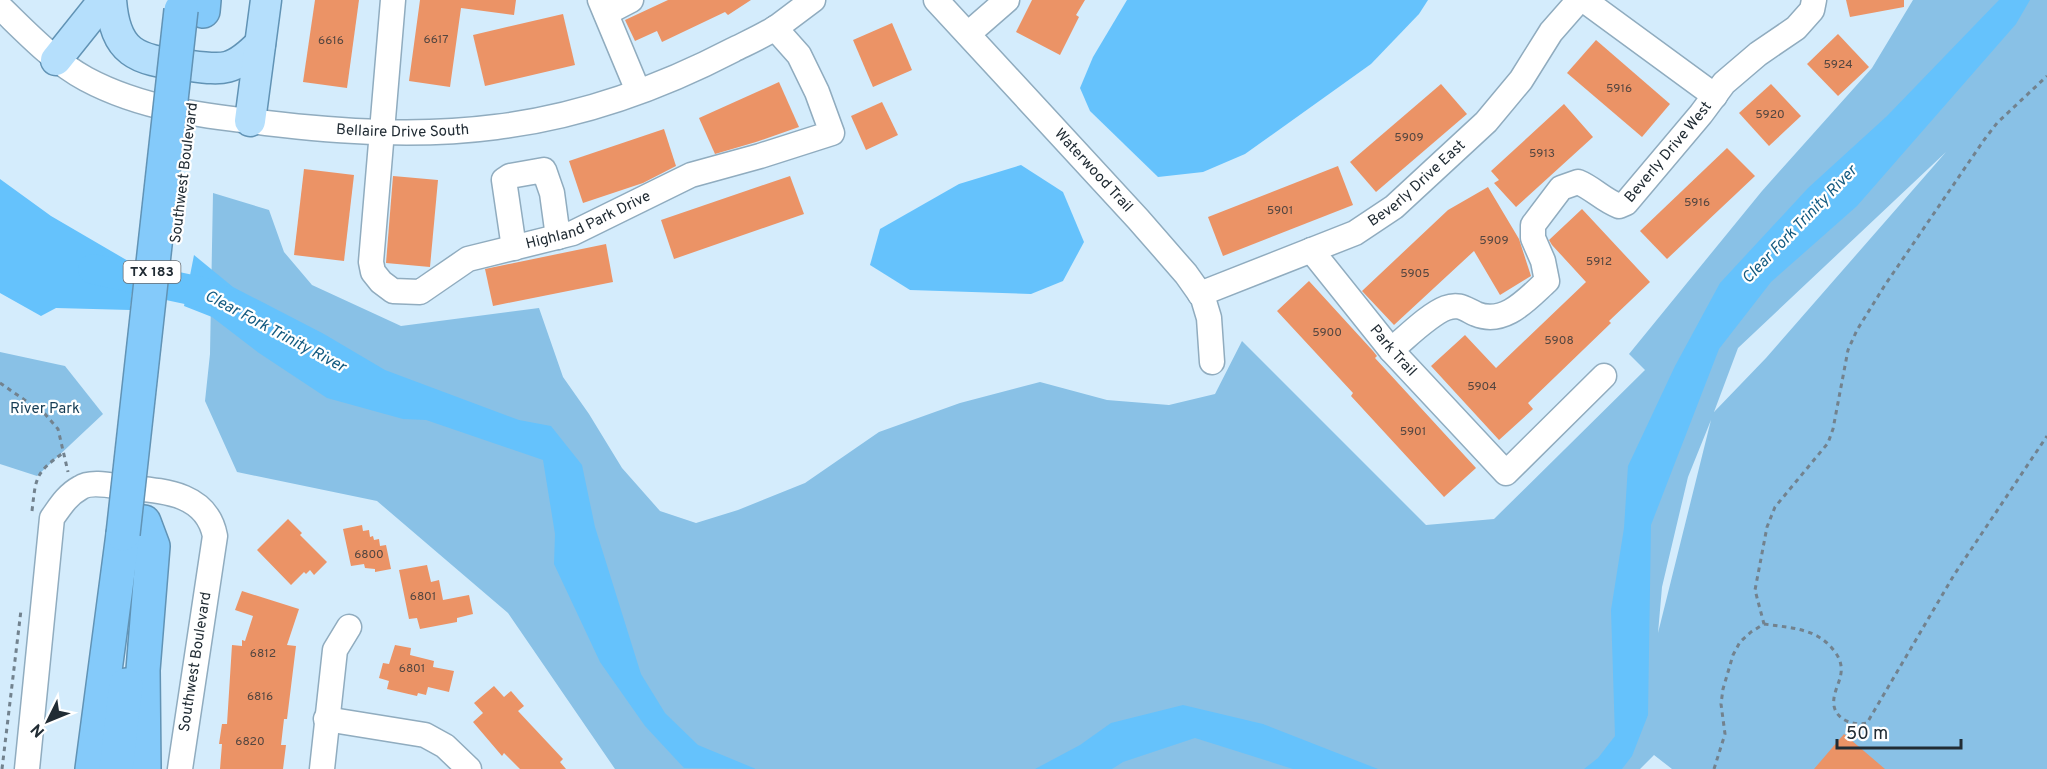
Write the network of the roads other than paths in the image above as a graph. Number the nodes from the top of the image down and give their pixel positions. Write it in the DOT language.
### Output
graph roads {
  1 [pos="105,0"];
  2 [pos="111,0"];
  3 [pos="266,0"];
  4 [pos="393,0"];
  5 [pos="631,0"];
  6 [pos="813,0"];
  7 [pos="936,0"];
  8 [pos="1007,0"];
  9 [pos="1579,0"];
  10 [pos="1584,0"];
  11 [pos="1814,0"];
  12 [pos="197,5"];
  13 [pos="0,7"];
  14 [pos="603,7"];
  15 [pos="775,28"];
  16 [pos="968,34"];
  17 [pos="260,44"];
  18 [pos="56,60"];
  19 [pos="638,91"];
  20 [pos="1715,96"];
  21 [pos="250,122"];
  22 [pos="381,133"];
  23 [pos="558,237"];
  24 [pos="514,248"];
  25 [pos="1311,250"];
  26 [pos="1200,294"];
  27 [pos="1391,350"];
  28 [pos="1212,362"];
  29 [pos="1604,375"];
  30 [pos="134,528"];
  31 [pos="349,627"];
  32 [pos="103,676"];
  33 [pos="326,719"];
  34 [pos="27,769"];
  35 [pos="77,769"];
  36 [pos="92,769"];
  37 [pos="116,769"];
  38 [pos="144,769"];
  39 [pos="180,769"];
  40 [pos="322,769"];
  41 [pos="469,769"];
  1 -- 18 [label="main road"];
  2 -- 17 [label="main road"];
  3 -- 17 [label="main road"];
  4 -- 22 [label="street, Highland Park Drive"];
  5 -- 14 [label="street"];
  6 -- 15 [label="street, Bellaire Drive South"];
  7 -- 16 [label="street, Waterwood Trail"];
  8 -- 16 [label="street"];
  9 -- 25 [label="street, Beverly Drive East"];
  10 -- 20 [label="street"];
  11 -- 20 [label="street, Beverly Drive West"];
  12 -- 30 [label="highway, Southwest Boulevard / TX 183"];
  13 -- 18 [label="street, Bellaire Drive South"];
  14 -- 19 [label="street"];
  15 -- 19 [label="street, Bellaire Drive South"];
  15 -- 23 [label="street, Highland Park Drive"];
  16 -- 26 [label="street, Waterwood Trail"];
  17 -- 21 [label="main road"];
  18 -- 21 [label="street, Bellaire Drive South"];
  19 -- 22 [label="street, Bellaire Drive South"];
  20 -- 27 [label="street, Beverly Drive West"];
  21 -- 22 [label="street, Bellaire Drive South"];
  22 -- 24 [label="street, Highland Park Drive"];
  23 -- 24 [label="street, Highland Park Drive"];
  23 -- 24 [label="street"];
  25 -- 26 [label="street, Beverly Drive East"];
  25 -- 27 [label="street, Park Trail"];
  26 -- 28 [label="street, Waterwood Trail"];
  27 -- 29 [label="street, Park Trail"];
  30 -- 32 [label="highway, Southwest Boulevard / TX 183"];
  30 -- 37 [label="highway, Southwest Boulevard / TX 183"];
  30 -- 38 [label="highway"];
  31 -- 33 [label="street"];
  32 -- 35 [label="highway"];
  32 -- 36 [label="highway, Southwest Boulevard / TX 183"];
  33 -- 40 [label="street"];
  33 -- 41 [label="street"];
  34 -- 39 [label="street, Southwest Boulevard"];
}
